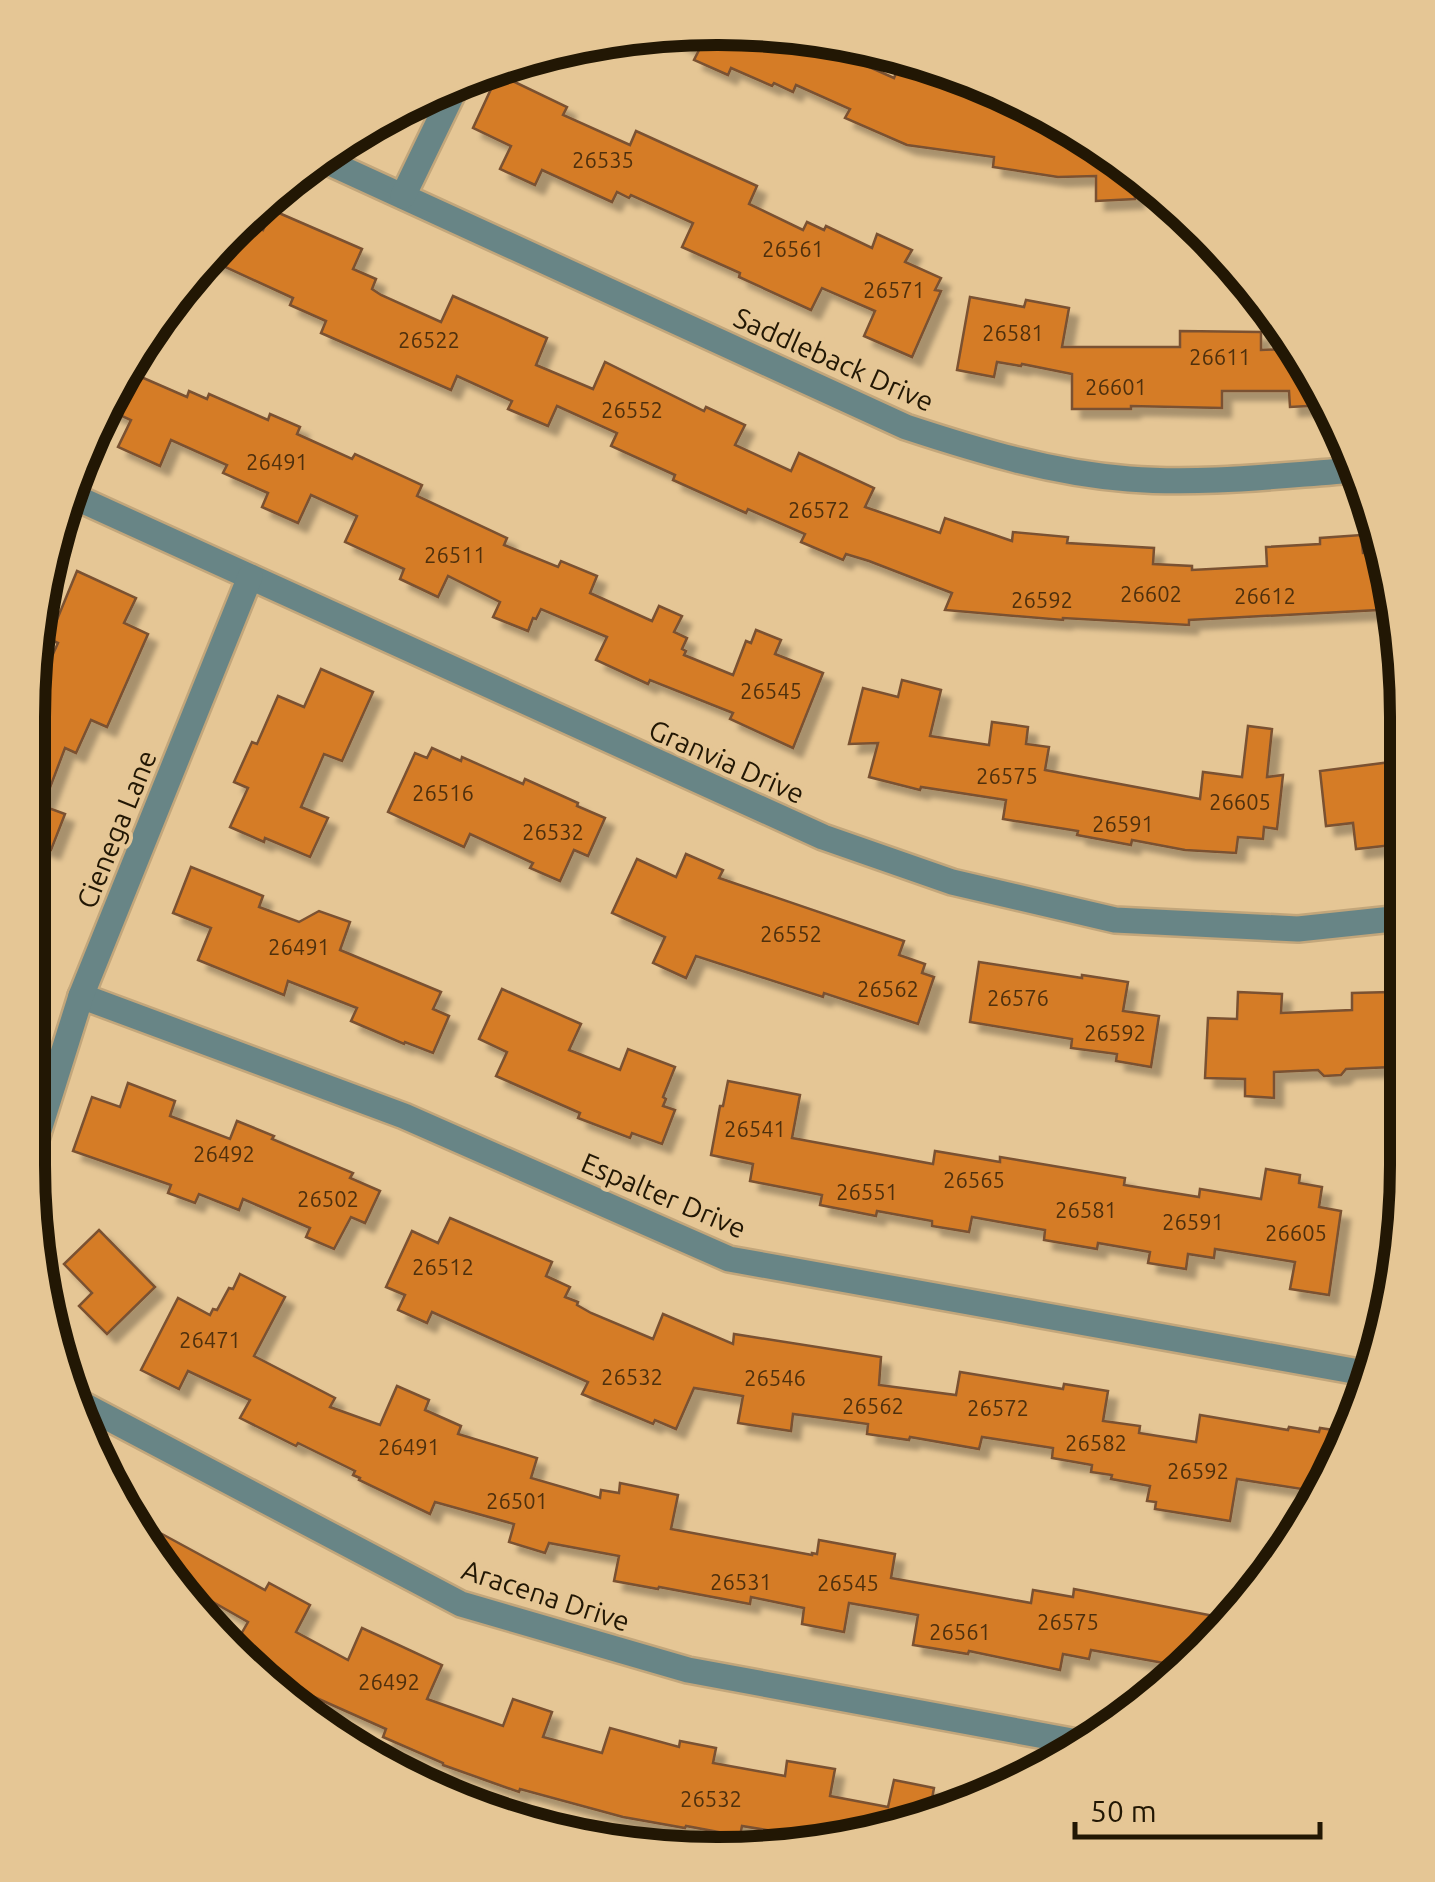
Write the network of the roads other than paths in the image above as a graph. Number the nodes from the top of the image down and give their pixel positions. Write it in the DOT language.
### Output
graph roads {
  1 [pos="449,101"];
  2 [pos="334,165"];
  3 [pos="403,196"];
  4 [pos="1343,471"];
  5 [pos="81,500"];
  6 [pos="250,577"];
  7 [pos="1390,919"];
  8 [pos="80,996"];
  9 [pos="45,1109"];
  10 [pos="1357,1372"];
  11 [pos="91,1409"];
  12 [pos="1066,1740"];
  1 -- 3 [label="street"];
  2 -- 3 [label="street, Saddleback Drive"];
  3 -- 4 [label="street, Saddleback Drive"];
  5 -- 6 [label="street, Granvia Drive"];
  6 -- 7 [label="street, Granvia Drive"];
  6 -- 8 [label="street, Cienega Lane"];
  8 -- 9 [label="street, Cienega Lane"];
  8 -- 10 [label="street, Espalter Drive"];
  11 -- 12 [label="street, Aracena Drive"];
}
